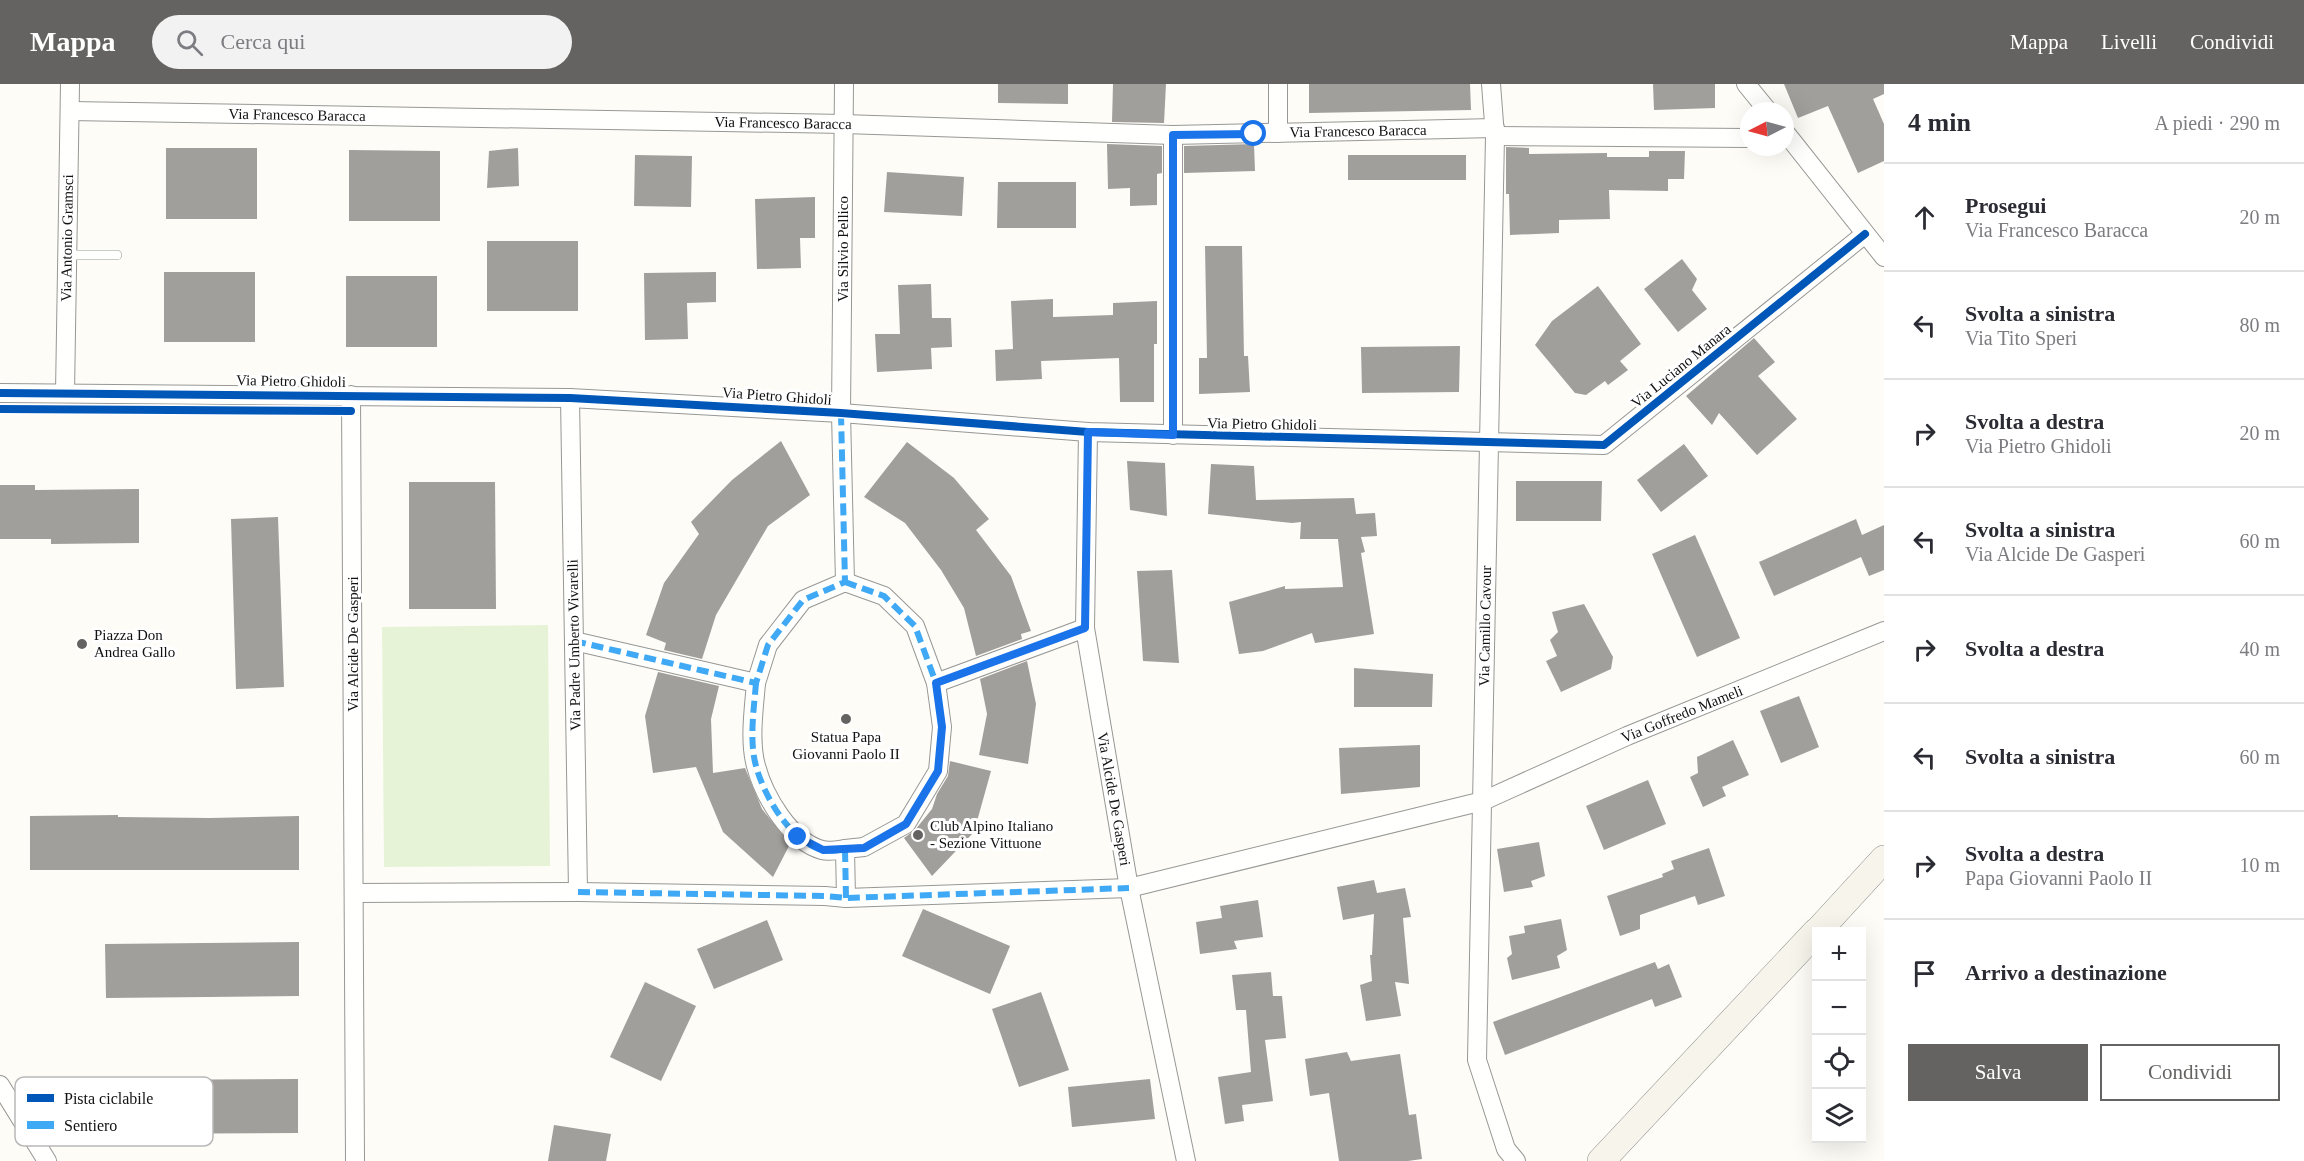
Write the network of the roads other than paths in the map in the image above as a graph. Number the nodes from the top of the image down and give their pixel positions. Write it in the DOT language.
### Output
graph roads {
  1 [pos="70,84"];
  2 [pos="844,84"];
  3 [pos="1278,84"];
  4 [pos="1491,84"];
  5 [pos="1746,84"];
  6 [pos="1761,102"];
  7 [pos="70,111"];
  8 [pos="844,124"];
  9 [pos="1495,132"];
  10 [pos="1278,133"];
  11 [pos="1173,135"];
  12 [pos="1740,138"];
  13 [pos="1794,145"];
  14 [pos="1865,234"];
  15 [pos="67,255"];
  16 [pos="117,255"];
  17 [pos="1884,257"];
  18 [pos="0,393"];
  19 [pos="64,393"];
  20 [pos="351,395"];
  21 [pos="570,398"];
  22 [pos="842,414"];
  23 [pos="1088,432"];
  24 [pos="1173,435"];
  25 [pos="1487,443"];
  26 [pos="845,582"];
  27 [pos="1085,628"];
  28 [pos="1884,631"];
  29 [pos="574,641"];
  30 [pos="756,683"];
  31 [pos="936,683"];
  32 [pos="1483,801"];
  33 [pos="845,849"];
  34 [pos="1884,859"];
  35 [pos="1884,872"];
  36 [pos="1130,888"];
  37 [pos="578,892"];
  38 [pos="355,893"];
  39 [pos="846,898"];
  40 [pos="1846,900"];
  41 [pos="1822,927"];
  42 [pos="1812,937"];
  43 [pos="0,1085"];
  44 [pos="15,1109"];
  45 [pos="38,1146"];
  46 [pos="47,1161"];
  47 [pos="355,1161"];
  48 [pos="1186,1161"];
  49 [pos="1516,1161"];
  50 [pos="1600,1161"];
  1 -- 7 [label="street, Via Antonio Gramsci"];
  2 -- 8 [label="street, Via Silvio Pellico"];
  3 -- 10 [label="street"];
  4 -- 9 [label="street, Via Camillo Cavour"];
  5 -- 6 [label="street"];
  7 -- 8 [label="street, Via Francesco Baracca"];
  7 -- 15 [label="street, Via Antonio Gramsci"];
  8 -- 11 [label="street, Via Francesco Baracca"];
  8 -- 22 [label="street, Via Silvio Pellico"];
  9 -- 10 [label="street, Via Francesco Baracca"];
  9 -- 12 [label="street, Via Francesco Baracca"];
  9 -- 25 [label="street, Via Camillo Cavour"];
  10 -- 11 [label="street, Via Francesco Baracca"];
  11 -- 24 [label="street"];
  13 -- 14 [label="street"];
  14 -- 17 [label="street"];
  14 -- 25 [label="street, Via Luciano Manara"];
  15 -- 16 [label="lane"];
  15 -- 19 [label="street, Via Antonio Gramsci"];
  18 -- 19 [label="street, Via Pietro Ghidoli"];
  19 -- 20 [label="street, Via Pietro Ghidoli"];
  20 -- 21 [label="street, Via Pietro Ghidoli"];
  20 -- 38 [label="street, Via Alcide De Gasperi"];
  21 -- 22 [label="street, Via Pietro Ghidoli"];
  21 -- 29 [label="street, Via Padre Umberto Vivarelli"];
  22 -- 23 [label="street, Via Pietro Ghidoli"];
  22 -- 26 [label="street, Via Silvio Pellico"];
  23 -- 24 [label="street, Via Pietro Ghidoli"];
  23 -- 27 [label="street, Via Alcide De Gasperi"];
  24 -- 25 [label="street, Via Pietro Ghidoli"];
  25 -- 32 [label="street, Via Camillo Cavour"];
  26 -- 30 [label="street"];
  26 -- 31 [label="street"];
  27 -- 31 [label="street"];
  27 -- 36 [label="street, Via Alcide De Gasperi"];
  28 -- 32 [label="street, Via Goffredo Mameli"];
  29 -- 30 [label="street"];
  29 -- 37 [label="street, Via Padre Umberto Vivarelli"];
  30 -- 33 [label="street"];
  31 -- 33 [label="street"];
  32 -- 36 [label="street, Via Goffredo Mameli"];
  32 -- 49 [label="street, Via Camillo Cavour"];
  33 -- 39 [label="street"];
  34 -- 40 [label="main road"];
  35 -- 40 [label="street"];
  36 -- 39 [label="street, Via Goffredo Mameli"];
  36 -- 48 [label="street, Via Alcide De Gasperi"];
  37 -- 38 [label="street"];
  37 -- 39 [label="street, Via Goffredo Mameli"];
  38 -- 47 [label="street, Via Alcide De Gasperi"];
  40 -- 41 [label="main road"];
  42 -- 50 [label="main road"];
  43 -- 44 [label="street"];
  45 -- 46 [label="street"];
}
